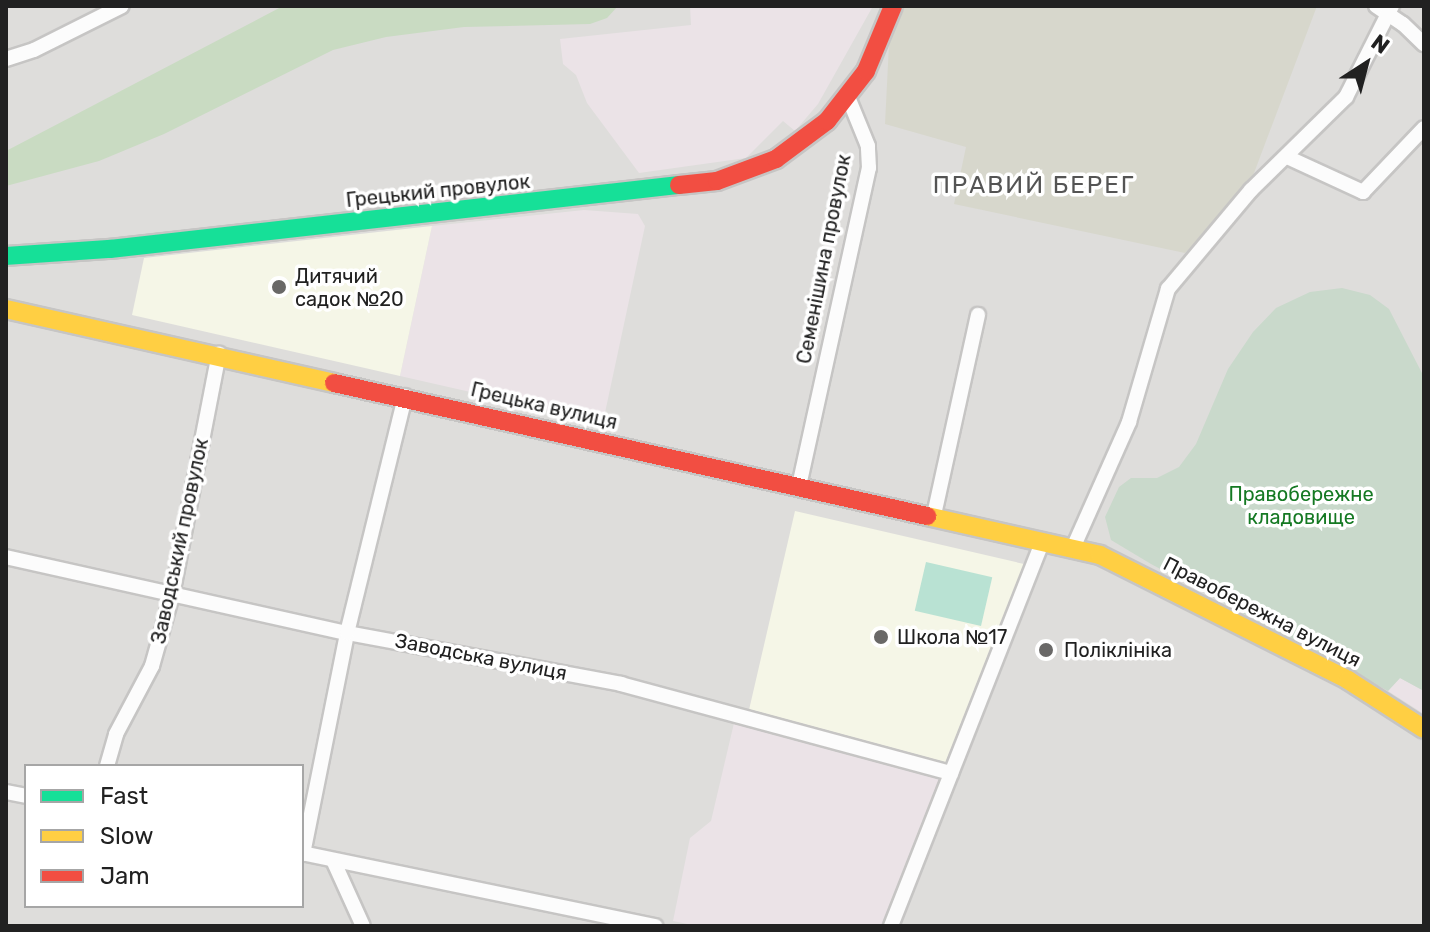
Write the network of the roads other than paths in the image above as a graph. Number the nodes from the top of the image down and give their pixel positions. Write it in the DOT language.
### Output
graph roads {
  1 [pos="122,6"];
  2 [pos="893,6"];
  3 [pos="1385,8"];
  4 [pos="1424,44"];
  5 [pos="6,59"];
  6 [pos="848,97"];
  7 [pos="1424,128"];
  8 [pos="1287,157"];
  9 [pos="6,256"];
  10 [pos="6,309"];
  11 [pos="978,315"];
  12 [pos="219,354"];
  13 [pos="405,396"];
  14 [pos="799,486"];
  15 [pos="934,515"];
  16 [pos="1043,541"];
  17 [pos="1073,548"];
  18 [pos="6,557"];
  19 [pos="172,595"];
  20 [pos="347,633"];
  21 [pos="1424,729"];
  22 [pos="108,764"];
  23 [pos="951,773"];
  24 [pos="304,849"];
  25 [pos="304,854"];
  26 [pos="333,860"];
  27 [pos="363,926"];
  28 [pos="656,926"];
  29 [pos="891,926"];
  1 -- 5 [label="street"];
  2 -- 6 [label="street"];
  3 -- 4 [label="street"];
  3 -- 8 [label="street"];
  6 -- 9 [label="street, Грецький провулок"];
  6 -- 14 [label="street, Семенішина провулок"];
  7 -- 8 [label="street"];
  8 -- 17 [label="street"];
  10 -- 12 [label="street, Грецька вулиця"];
  11 -- 15 [label="street"];
  12 -- 13 [label="street, Грецька вулиця"];
  12 -- 19 [label="street, Заводський провулок"];
  13 -- 14 [label="street, Грецька вулиця"];
  13 -- 20 [label="street"];
  14 -- 15 [label="street, Грецька вулиця"];
  15 -- 16 [label="street, Грецька вулиця"];
  16 -- 17 [label="street, Грецька вулиця"];
  16 -- 23 [label="street"];
  17 -- 21 [label="street, Правобережна вулиця"];
  18 -- 19 [label="street, Заводська вулиця"];
  19 -- 20 [label="street, Заводська вулиця"];
  19 -- 22 [label="street, Заводський провулок"];
  20 -- 23 [label="street, Заводська вулиця"];
  20 -- 24 [label="street"];
  23 -- 29 [label="street"];
  25 -- 26 [label="street"];
  26 -- 27 [label="street"];
  26 -- 28 [label="street"];
}
